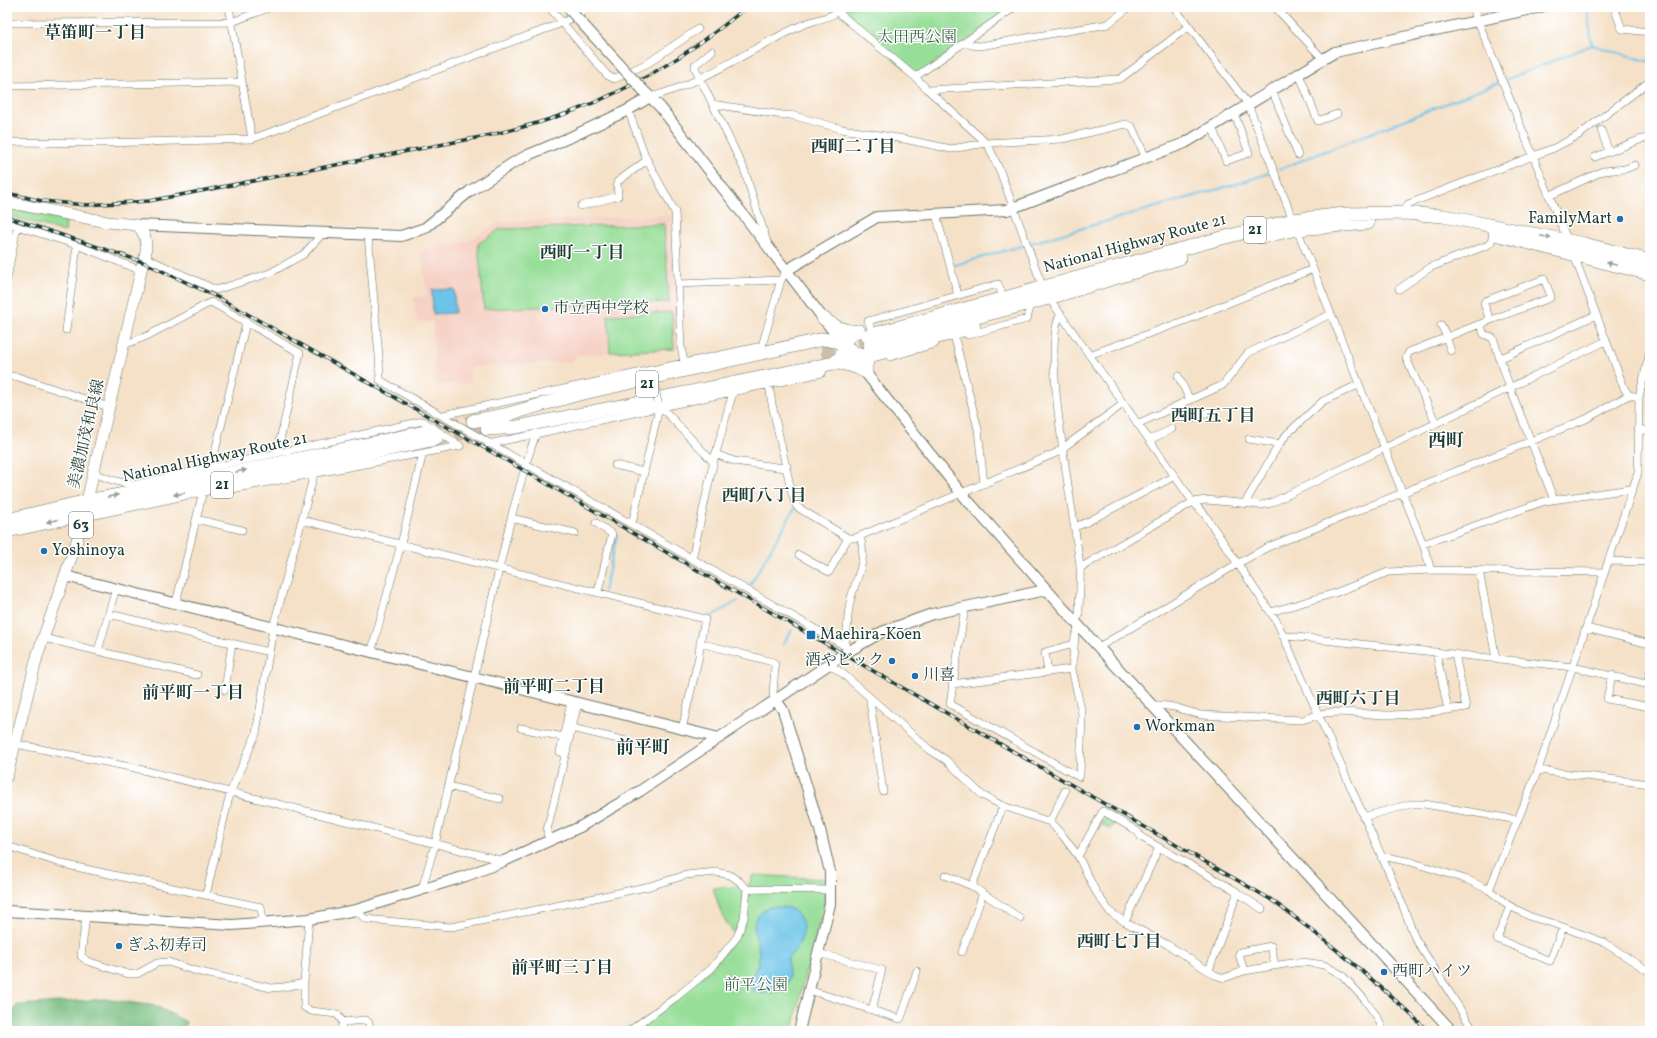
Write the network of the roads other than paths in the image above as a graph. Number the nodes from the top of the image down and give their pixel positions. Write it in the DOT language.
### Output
graph roads {
  1 [pos="229,7"];
  2 [pos="271,7"];
  3 [pos="549,7"];
  4 [pos="567,7"];
  5 [pos="591,7"];
  6 [pos="832,7"];
  7 [pos="845,7"];
  8 [pos="1015,7"];
  9 [pos="1129,7"];
  10 [pos="1174,7"];
  11 [pos="1275,7"];
  12 [pos="1474,7"];
  13 [pos="1541,7"];
  14 [pos="1614,7"];
  15 [pos="839,13"];
  16 [pos="1478,21"];
  17 [pos="232,22"];
  18 [pos="7,23"];
  19 [pos="562,23"];
  20 [pos="1189,26"];
  21 [pos="698,29"];
  22 [pos="1650,32"];
  23 [pos="965,42"];
  24 [pos="712,51"];
  25 [pos="1323,59"];
  26 [pos="1299,74"];
  27 [pos="915,77"];
  28 [pos="700,80"];
  29 [pos="1650,81"];
  30 [pos="242,82"];
  31 [pos="7,86"];
  32 [pos="928,90"];
  33 [pos="1272,90"];
  34 [pos="650,97"];
  35 [pos="712,104"];
  36 [pos="1248,104"];
  37 [pos="628,110"];
  38 [pos="1234,113"];
  39 [pos="1337,114"];
  40 [pos="1212,127"];
  41 [pos="1601,130"];
  42 [pos="1650,138"];
  43 [pos="252,139"];
  44 [pos="7,142"];
  45 [pos="986,143"];
  46 [pos="1609,152"];
  47 [pos="1298,155"];
  48 [pos="1532,156"];
  49 [pos="1595,157"];
  50 [pos="1146,158"];
  51 [pos="647,160"];
  52 [pos="1635,165"];
  53 [pos="1549,196"];
  54 [pos="7,202"];
  55 [pos="580,206"];
  56 [pos="1013,208"];
  57 [pos="1404,213"];
  58 [pos="936,214"];
  59 [pos="7,223"];
  60 [pos="1295,224"];
  61 [pos="136,225"];
  62 [pos="17,226"];
  63 [pos="323,233"];
  64 [pos="1493,234"];
  65 [pos="368,235"];
  66 [pos="1565,241"];
  67 [pos="78,245"];
  68 [pos="770,250"];
  69 [pos="1576,254"];
  70 [pos="146,258"];
  71 [pos="1650,262"];
  72 [pos="787,270"];
  73 [pos="1313,270"];
  74 [pos="142,271"];
  75 [pos="1650,274"];
  76 [pos="7,279"];
  77 [pos="781,280"];
  78 [pos="678,284"];
  79 [pos="1400,289"];
  80 [pos="1001,291"];
  81 [pos="958,295"];
  82 [pos="1049,296"];
  83 [pos="1029,311"];
  84 [pos="1331,314"];
  85 [pos="1596,315"];
  86 [pos="823,318"];
  87 [pos="1490,320"];
  88 [pos="246,323"];
  89 [pos="1441,324"];
  90 [pos="1480,324"];
  91 [pos="66,330"];
  92 [pos="1446,337"];
  93 [pos="867,339"];
  94 [pos="954,339"];
  95 [pos="1606,341"];
  96 [pos="124,344"];
  97 [pos="845,345"];
  98 [pos="887,350"];
  99 [pos="1451,351"];
  100 [pos="1650,351"];
  101 [pos="825,354"];
  102 [pos="1089,355"];
  103 [pos="1499,359"];
  104 [pos="684,362"];
  105 [pos="652,372"];
  106 [pos="866,372"];
  107 [pos="7,376"];
  108 [pos="1178,376"];
  109 [pos="769,385"];
  110 [pos="1358,385"];
  111 [pos="1510,388"];
  112 [pos="733,392"];
  113 [pos="1629,395"];
  114 [pos="1639,397"];
  115 [pos="1190,400"];
  116 [pos="1123,404"];
  117 [pos="1178,405"];
  118 [pos="660,406"];
  119 [pos="109,407"];
  120 [pos="1209,412"];
  121 [pos="443,415"];
  122 [pos="1436,423"];
  123 [pos="1137,424"];
  124 [pos="1172,429"];
  125 [pos="1638,430"];
  126 [pos="1650,430"];
  127 [pos="536,433"];
  128 [pos="1249,438"];
  129 [pos="1149,440"];
  130 [pos="1531,442"];
  131 [pos="488,444"];
  132 [pos="1279,444"];
  133 [pos="1064,448"];
  134 [pos="1384,448"];
  135 [pos="277,453"];
  136 [pos="423,453"];
  137 [pos="715,454"];
  138 [pos="713,462"];
  139 [pos="526,464"];
  140 [pos="615,465"];
  141 [pos="787,466"];
  142 [pos="211,468"];
  143 [pos="644,472"];
  144 [pos="94,473"];
  145 [pos="314,474"];
  146 [pos="1175,476"];
  147 [pos="984,484"];
  148 [pos="1632,489"];
  149 [pos="201,493"];
  150 [pos="962,494"];
  151 [pos="1402,494"];
  152 [pos="1554,500"];
  153 [pos="1194,502"];
  154 [pos="1245,503"];
  155 [pos="86,507"];
  156 [pos="511,518"];
  157 [pos="196,519"];
  158 [pos="7,520"];
  159 [pos="302,520"];
  160 [pos="596,523"];
  161 [pos="632,524"];
  162 [pos="1075,527"];
  163 [pos="242,530"];
  164 [pos="7,531"];
  165 [pos="575,533"];
  166 [pos="860,536"];
  167 [pos="848,538"];
  168 [pos="401,544"];
  169 [pos="1423,544"];
  170 [pos="799,555"];
  171 [pos="692,559"];
  172 [pos="1608,561"];
  173 [pos="1650,562"];
  174 [pos="1237,564"];
  175 [pos="500,568"];
  176 [pos="1080,568"];
  177 [pos="1432,570"];
  178 [pos="1479,571"];
  179 [pos="1605,572"];
  180 [pos="65,576"];
  181 [pos="116,588"];
  182 [pos="1046,590"];
  183 [pos="598,592"];
  184 [pos="176,603"];
  185 [pos="965,607"];
  186 [pos="1271,612"];
  187 [pos="109,614"];
  188 [pos="1077,624"];
  189 [pos="273,628"];
  190 [pos="1586,628"];
  191 [pos="1284,637"];
  192 [pos="44,638"];
  193 [pos="232,643"];
  194 [pos="700,643"];
  195 [pos="1074,644"];
  196 [pos="1650,644"];
  197 [pos="1098,647"];
  198 [pos="848,648"];
  199 [pos="98,651"];
  200 [pos="269,652"];
  201 [pos="371,652"];
  202 [pos="1436,652"];
  203 [pos="1455,654"];
  204 [pos="1496,658"];
  205 [pos="830,665"];
  206 [pos="1573,666"];
  207 [pos="1072,669"];
  208 [pos="1048,672"];
  209 [pos="1650,672"];
  210 [pos="197,675"];
  211 [pos="1612,676"];
  212 [pos="474,678"];
  213 [pos="952,684"];
  214 [pos="1649,685"];
  215 [pos="225,690"];
  216 [pos="870,698"];
  217 [pos="776,700"];
  218 [pos="574,702"];
  219 [pos="1152,705"];
  220 [pos="1650,707"];
  221 [pos="1448,710"];
  222 [pos="1318,715"];
  223 [pos="521,728"];
  224 [pos="572,728"];
  225 [pos="682,729"];
  226 [pos="563,738"];
  227 [pos="719,738"];
  228 [pos="626,741"];
  229 [pos="16,744"];
  230 [pos="560,752"];
  231 [pos="1538,770"];
  232 [pos="7,776"];
  233 [pos="1650,784"];
  234 [pos="448,786"];
  235 [pos="884,791"];
  236 [pos="1065,791"];
  237 [pos="230,793"];
  238 [pos="500,799"];
  239 [pos="1003,806"];
  240 [pos="1363,817"];
  241 [pos="1518,820"];
  242 [pos="1050,822"];
  243 [pos="553,840"];
  244 [pos="435,844"];
  245 [pos="7,846"];
  246 [pos="1159,847"];
  247 [pos="1078,856"];
  248 [pos="1381,857"];
  249 [pos="504,861"];
  250 [pos="945,875"];
  251 [pos="972,886"];
  252 [pos="422,889"];
  253 [pos="747,889"];
  254 [pos="831,890"];
  255 [pos="1489,890"];
  256 [pos="1236,892"];
  257 [pos="983,893"];
  258 [pos="206,895"];
  259 [pos="1510,906"];
  260 [pos="1262,909"];
  261 [pos="356,910"];
  262 [pos="7,911"];
  263 [pos="86,916"];
  264 [pos="1020,918"];
  265 [pos="309,919"];
  266 [pos="1125,922"];
  267 [pos="263,924"];
  268 [pos="1563,927"];
  269 [pos="962,952"];
  270 [pos="818,953"];
  271 [pos="1275,966"];
  272 [pos="1209,970"];
  273 [pos="917,971"];
  274 [pos="1244,971"];
  275 [pos="1650,972"];
  276 [pos="304,983"];
  277 [pos="809,990"];
  278 [pos="872,1010"];
  279 [pos="343,1022"];
  280 [pos="340,1031"];
  281 [pos="370,1031"];
  282 [pos="629,1031"];
  283 [pos="799,1031"];
  284 [pos="1383,1031"];
  285 [pos="1452,1031"];
  286 [pos="1474,1031"];
  1 -- 17 [label="street"];
  2 -- 17 [label="street"];
  3 -- 19 [label="street"];
  4 -- 34 [label="street, bridge"];
  5 -- 19 [label="street"];
  6 -- 15 [label="street"];
  7 -- 15 [label="street"];
  8 -- 23 [label="street"];
  9 -- 23 [label="street"];
  10 -- 20 [label="street"];
  11 -- 25 [label="street"];
  12 -- 16 [label="street"];
  13 -- 16 [label="street"];
  14 -- 22 [label="street"];
  15 -- 27 [label="street"];
  15 -- 28 [label="street"];
  16 -- 25 [label="street"];
  16 -- 48 [label="street"];
  17 -- 18 [label="street"];
  17 -- 30 [label="street"];
  19 -- 21 [label="street"];
  19 -- 43 [label="street"];
  20 -- 32 [label="street"];
  20 -- 36 [label="street"];
  23 -- 27 [label="street"];
  24 -- 28 [label="street"];
  25 -- 26 [label="street"];
  26 -- 33 [label="street"];
  26 -- 39 [label="street"];
  27 -- 32 [label="street"];
  28 -- 34 [label="street"];
  28 -- 35 [label="street"];
  29 -- 48 [label="street"];
  30 -- 31 [label="street"];
  30 -- 43 [label="street"];
  32 -- 45 [label="street"];
  33 -- 36 [label="street"];
  33 -- 47 [label="street"];
  34 -- 37 [label="street"];
  34 -- 68 [label="street"];
  35 -- 45 [label="street"];
  35 -- 68 [label="street"];
  36 -- 38 [label="street"];
  36 -- 60 [label="street"];
  37 -- 51 [label="street"];
  37 -- 65 [label="street"];
  38 -- 40 [label="street"];
  38 -- 40 [label="street"];
  40 -- 50 [label="street"];
  41 -- 46 [label="street"];
  42 -- 46 [label="street"];
  43 -- 44 [label="street"];
  45 -- 50 [label="street"];
  45 -- 56 [label="street"];
  46 -- 49 [label="street"];
  48 -- 53 [label="street"];
  48 -- 57 [label="street"];
  50 -- 56 [label="street"];
  51 -- 55 [label="street"];
  51 -- 78 [label="street"];
  52 -- 53 [label="street"];
  53 -- 66 [label="street"];
  54 -- 61 [label="main road"];
  56 -- 58 [label="street"];
  56 -- 82 [label="street"];
  57 -- 60 [label="highway, National Highway Route 21 / 21"];
  57 -- 66 [label="highway, National Highway Route 21 / 21, one-way"];
  58 -- 72 [label="street"];
  58 -- 81 [label="street"];
  59 -- 62 [label="street"];
  60 -- 64 [label="highway, National Highway Route 21 / 21"];
  60 -- 73 [label="street"];
  60 -- 82 [label="highway, National Highway Route 21 / 21"];
  60 -- 82 [label="highway, National Highway Route 21 / 21"];
  61 -- 63 [label="street"];
  61 -- 70 [label="main road, 美濃加茂和良線 / 63"];
  62 -- 67 [label="street"];
  62 -- 76 [label="street"];
  63 -- 65 [label="street"];
  63 -- 70 [label="street"];
  64 -- 69 [label="highway, National Highway Route 21 / 21"];
  64 -- 79 [label="street"];
  65 -- 121 [label="street"];
  66 -- 71 [label="highway, National Highway Route 21 / 21"];
  67 -- 74 [label="street"];
  67 -- 91 [label="street"];
  68 -- 72 [label="street"];
  75 -- 69 [label="highway, National Highway Route 21 / 21, one-way"];
  69 -- 85 [label="street"];
  70 -- 74 [label="main road, 美濃加茂和良線 / 63"];
  72 -- 77 [label="street"];
  72 -- 86 [label="street"];
  73 -- 84 [label="street"];
  73 -- 102 [label="street"];
  74 -- 96 [label="main road, 美濃加茂和良線 / 63"];
  77 -- 78 [label="street"];
  77 -- 104 [label="street"];
  78 -- 104 [label="street"];
  80 -- 81 [label="street"];
  80 -- 82 [label="highway"];
  80 -- 93 [label="highway"];
  81 -- 93 [label="street"];
  82 -- 83 [label="highway"];
  82 -- 93 [label="highway, National Highway Route 21 / 21"];
  82 -- 102 [label="street"];
  82 -- 133 [label="street"];
  83 -- 94 [label="street"];
  83 -- 98 [label="highway"];
  84 -- 110 [label="street"];
  84 -- 115 [label="street"];
  85 -- 95 [label="street"];
  85 -- 103 [label="street"];
  86 -- 93 [label="highway"];
  86 -- 97 [label="street"];
  86 -- 101 [label="highway"];
  87 -- 87 [label="street"];
  87 -- 90 [label="street"];
  88 -- 96 [label="street"];
  88 -- 135 [label="street"];
  88 -- 142 [label="street"];
  89 -- 92 [label="street"];
  90 -- 92 [label="street"];
  90 -- 103 [label="street"];
  92 -- 99 [label="street"];
  92 -- 122 [label="street"];
  93 -- 97 [label="highway"];
  93 -- 97 [label="highway"];
  93 -- 98 [label="highway"];
  93 -- 106 [label="highway"];
  94 -- 98 [label="street"];
  94 -- 147 [label="street"];
  95 -- 111 [label="street"];
  95 -- 113 [label="street"];
  96 -- 119 [label="main road, 美濃加茂和良線 / 63"];
  97 -- 101 [label="highway"];
  97 -- 101 [label="highway"];
  97 -- 106 [label="street"];
  100 -- 114 [label="street"];
  101 -- 101 [label="highway"];
  101 -- 106 [label="highway"];
  101 -- 109 [label="street"];
  102 -- 116 [label="street"];
  103 -- 111 [label="street"];
  104 -- 105 [label="street"];
  105 -- 118 [label="street, bridge"];
  105 -- 121 [label="street"];
  106 -- 150 [label="street"];
  107 -- 119 [label="street"];
  108 -- 115 [label="street"];
  109 -- 112 [label="street"];
  109 -- 141 [label="street"];
  110 -- 132 [label="street"];
  110 -- 134 [label="street"];
  111 -- 122 [label="street"];
  111 -- 130 [label="street"];
  112 -- 118 [label="street"];
  112 -- 137 [label="street"];
  113 -- 114 [label="street"];
  113 -- 130 [label="street"];
  114 -- 125 [label="street"];
  115 -- 117 [label="street"];
  116 -- 123 [label="street"];
  116 -- 133 [label="street"];
  117 -- 120 [label="street"];
  117 -- 123 [label="street"];
  118 -- 127 [label="street"];
  118 -- 138 [label="street"];
  118 -- 143 [label="street"];
  119 -- 144 [label="main road, 美濃加茂和良線 / 63"];
  121 -- 131 [label="street"];
  122 -- 134 [label="street"];
  123 -- 129 [label="street"];
  124 -- 129 [label="street"];
  125 -- 126 [label="street"];
  125 -- 148 [label="street"];
  127 -- 131 [label="street"];
  127 -- 139 [label="street"];
  128 -- 132 [label="street"];
  129 -- 146 [label="street"];
  130 -- 151 [label="street"];
  130 -- 152 [label="street"];
  131 -- 139 [label="street"];
  132 -- 154 [label="street"];
  133 -- 147 [label="street"];
  133 -- 162 [label="street"];
  134 -- 151 [label="street"];
  134 -- 154 [label="street"];
  135 -- 136 [label="street"];
  135 -- 142 [label="street"];
  136 -- 145 [label="street"];
  136 -- 168 [label="street"];
  137 -- 138 [label="street"];
  137 -- 141 [label="street"];
  138 -- 171 [label="street"];
  139 -- 156 [label="street"];
  139 -- 161 [label="street"];
  140 -- 143 [label="street"];
  141 -- 167 [label="street"];
  142 -- 144 [label="street"];
  143 -- 161 [label="street"];
  144 -- 155 [label="main road, 美濃加茂和良線 / 63"];
  145 -- 149 [label="street"];
  145 -- 159 [label="street"];
  146 -- 153 [label="street"];
  146 -- 162 [label="street"];
  147 -- 150 [label="street"];
  148 -- 152 [label="street"];
  148 -- 172 [label="street"];
  149 -- 155 [label="highway, National Highway Route 21 / 21, one-way"];
  155 -- 149 [label="highway, National Highway Route 21 / 21, one-way"];
  149 -- 157 [label="street"];
  150 -- 166 [label="street"];
  150 -- 182 [label="street"];
  151 -- 169 [label="street"];
  151 -- 174 [label="street"];
  152 -- 169 [label="street"];
  153 -- 154 [label="street"];
  153 -- 174 [label="street"];
  153 -- 176 [label="street"];
  155 -- 158 [label="highway, National Highway Route 21 / 21"];
  155 -- 164 [label="highway, National Highway Route 21 / 21, one-way"];
  155 -- 180 [label="main road, 美濃加茂和良線 / 63"];
  156 -- 165 [label="street"];
  156 -- 175 [label="street"];
  157 -- 163 [label="street"];
  157 -- 184 [label="street"];
  159 -- 168 [label="street"];
  159 -- 189 [label="street"];
  160 -- 183 [label="street"];
  161 -- 171 [label="street"];
  162 -- 176 [label="street"];
  166 -- 167 [label="street"];
  166 -- 198 [label="street"];
  167 -- 170 [label="street"];
  168 -- 175 [label="street"];
  168 -- 201 [label="street"];
  169 -- 177 [label="street"];
  171 -- 198 [label="street"];
  172 -- 173 [label="street"];
  172 -- 179 [label="street"];
  174 -- 186 [label="street"];
  174 -- 197 [label="street"];
  175 -- 183 [label="street"];
  175 -- 212 [label="street"];
  176 -- 188 [label="street"];
  177 -- 178 [label="street"];
  177 -- 186 [label="street"];
  178 -- 179 [label="street"];
  178 -- 204 [label="street"];
  179 -- 190 [label="street"];
  180 -- 181 [label="street"];
  180 -- 192 [label="main road, 美濃加茂和良線 / 63"];
  181 -- 184 [label="street"];
  181 -- 187 [label="street"];
  182 -- 185 [label="street"];
  182 -- 188 [label="street"];
  183 -- 194 [label="street"];
  184 -- 189 [label="street"];
  185 -- 198 [label="street"];
  185 -- 213 [label="street"];
  186 -- 191 [label="street"];
  187 -- 193 [label="street"];
  187 -- 199 [label="street"];
  188 -- 195 [label="street"];
  188 -- 197 [label="street"];
  189 -- 200 [label="street"];
  189 -- 201 [label="street"];
  190 -- 196 [label="street"];
  190 -- 206 [label="street"];
  191 -- 202 [label="street"];
  191 -- 222 [label="street"];
  192 -- 199 [label="street"];
  192 -- 229 [label="main road, 美濃加茂和良線 / 63"];
  193 -- 200 [label="street"];
  193 -- 215 [label="street"];
  194 -- 217 [label="street"];
  194 -- 225 [label="street"];
  195 -- 207 [label="street"];
  195 -- 208 [label="street"];
  197 -- 219 [label="street"];
  198 -- 205 [label="street"];
  199 -- 210 [label="street"];
  200 -- 237 [label="street"];
  201 -- 212 [label="street"];
  202 -- 203 [label="street"];
  202 -- 221 [label="street"];
  203 -- 204 [label="street"];
  203 -- 221 [label="street"];
  204 -- 206 [label="street"];
  205 -- 216 [label="street"];
  205 -- 217 [label="street"];
  206 -- 211 [label="street"];
  206 -- 231 [label="street"];
  207 -- 208 [label="street"];
  207 -- 213 [label="street"];
  208 -- 213 [label="street"];
  209 -- 214 [label="street"];
  211 -- 214 [label="street"];
  211 -- 220 [label="street"];
  212 -- 218 [label="street"];
  212 -- 234 [label="street"];
  216 -- 235 [label="street"];
  216 -- 239 [label="street"];
  217 -- 227 [label="street"];
  217 -- 254 [label="street"];
  218 -- 224 [label="street"];
  218 -- 225 [label="street"];
  218 -- 226 [label="street"];
  219 -- 222 [label="street"];
  219 -- 285 [label="street"];
  221 -- 222 [label="street"];
  222 -- 240 [label="street"];
  223 -- 226 [label="street"];
  224 -- 228 [label="street"];
  224 -- 243 [label="street"];
  225 -- 227 [label="street"];
  226 -- 230 [label="street"];
  227 -- 243 [label="street"];
  229 -- 232 [label="main road, 美濃加茂和良線 / 63"];
  229 -- 237 [label="street"];
  231 -- 233 [label="street"];
  231 -- 241 [label="street"];
  234 -- 238 [label="street"];
  234 -- 244 [label="street"];
  236 -- 242 [label="street"];
  237 -- 244 [label="street"];
  237 -- 258 [label="street"];
  239 -- 242 [label="street"];
  239 -- 251 [label="street"];
  240 -- 241 [label="street"];
  240 -- 248 [label="street"];
  241 -- 255 [label="street"];
  242 -- 247 [label="street"];
  243 -- 249 [label="street"];
  244 -- 249 [label="street"];
  244 -- 252 [label="street"];
  245 -- 258 [label="street"];
  246 -- 247 [label="street"];
  246 -- 256 [label="street"];
  246 -- 266 [label="street"];
  247 -- 266 [label="street"];
  248 -- 255 [label="street"];
  248 -- 286 [label="street"];
  249 -- 252 [label="street"];
  250 -- 251 [label="street"];
  251 -- 257 [label="street"];
  252 -- 261 [label="street"];
  253 -- 254 [label="street"];
  253 -- 261 [label="street"];
  253 -- 282 [label="street"];
  254 -- 270 [label="street"];
  255 -- 259 [label="street"];
  256 -- 260 [label="street"];
  256 -- 272 [label="street"];
  257 -- 264 [label="street"];
  257 -- 269 [label="street"];
  258 -- 267 [label="street"];
  259 -- 268 [label="street"];
  259 -- 268 [label="street"];
  261 -- 265 [label="street"];
  262 -- 263 [label="street"];
  263 -- 267 [label="street"];
  263 -- 276 [label="street"];
  265 -- 267 [label="street"];
  265 -- 276 [label="street"];
  266 -- 272 [label="street"];
  268 -- 275 [label="street"];
  270 -- 277 [label="street"];
  270 -- 278 [label="street"];
  271 -- 274 [label="street"];
  271 -- 274 [label="street"];
  271 -- 284 [label="street"];
  272 -- 274 [label="street"];
  273 -- 278 [label="street"];
  276 -- 279 [label="street"];
  277 -- 278 [label="street"];
  277 -- 283 [label="street"];
  279 -- 280 [label="street"];
  279 -- 281 [label="street"];
}
